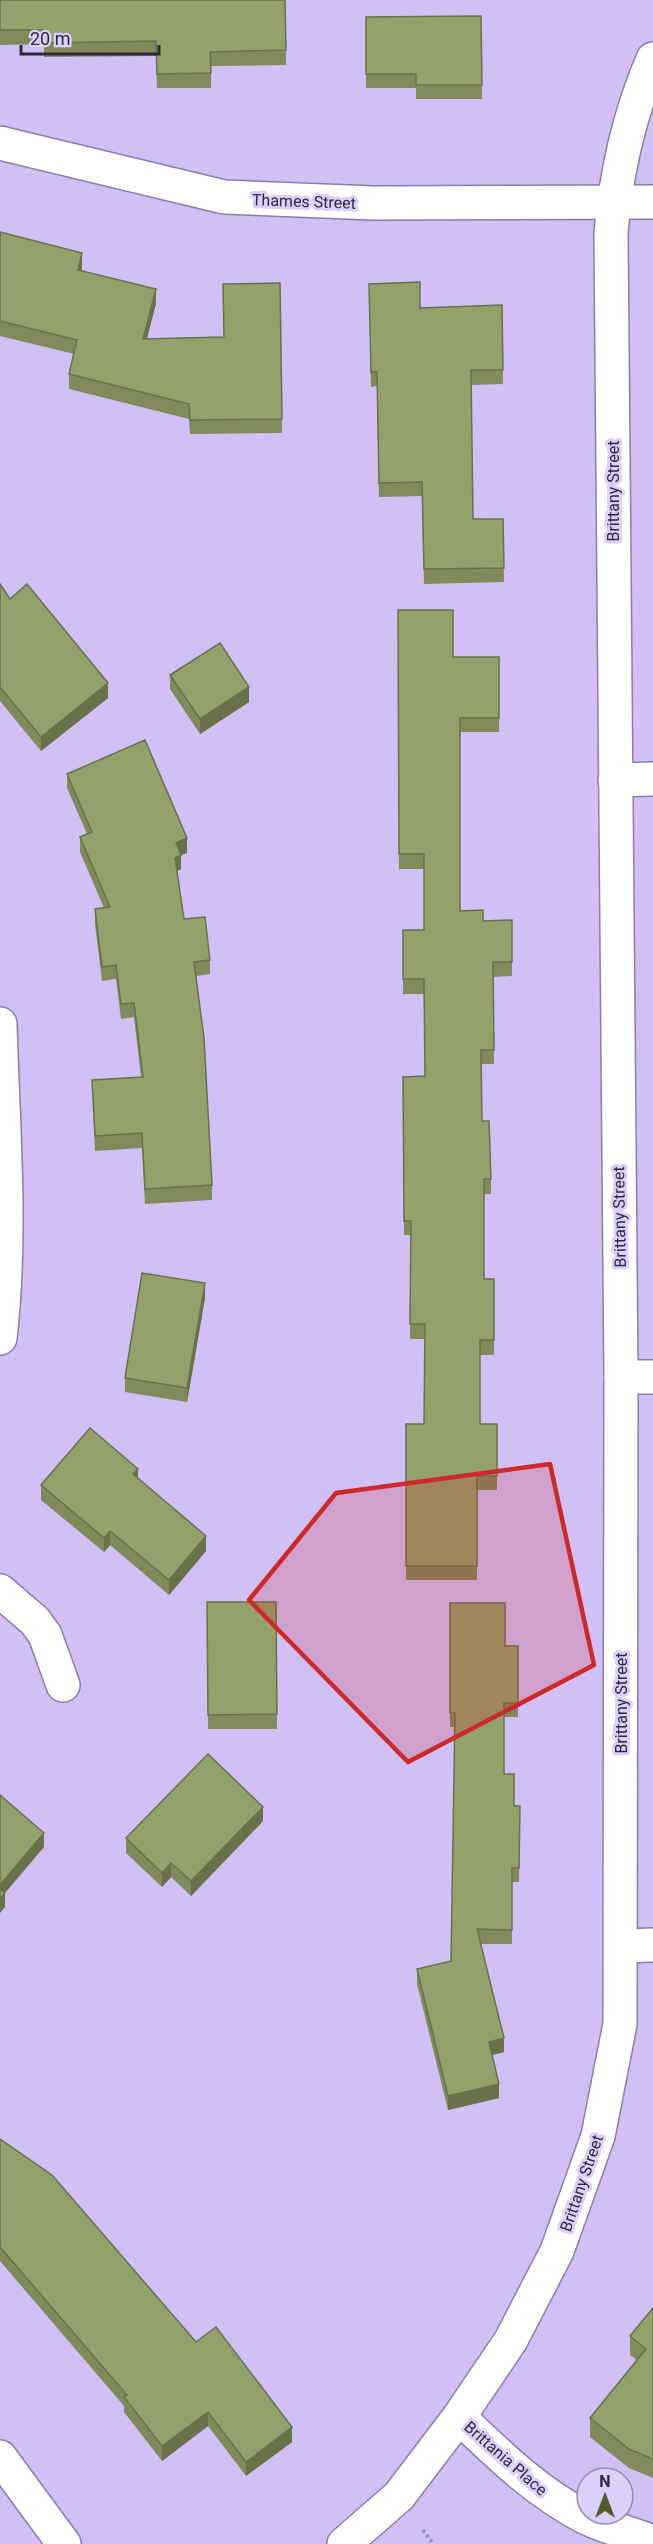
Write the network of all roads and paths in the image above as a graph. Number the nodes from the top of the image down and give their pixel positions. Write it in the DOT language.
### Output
graph roads {
  1 [pos="653,59"];
  2 [pos="0,143"];
  3 [pos="614,202"];
  4 [pos="653,202"];
  5 [pos="653,779"];
  6 [pos="615,780"];
  7 [pos="0,1024"];
  8 [pos="0,1338"];
  9 [pos="621,1377"];
  10 [pos="653,1377"];
  11 [pos="0,1591"];
  12 [pos="63,1685"];
  13 [pos="637,1946"];
  14 [pos="459,2417"];
  15 [pos="0,2457"];
  16 [pos="653,2542"];
  17 [pos="64,2544"];
  18 [pos="344,2544"];
  1 -- 3 [label="street, Brittany Street"];
  2 -- 3 [label="street, Thames Street"];
  3 -- 4 [label="street"];
  3 -- 6 [label="street, Brittany Street"];
  5 -- 6 [label="street"];
  6 -- 9 [label="street, Brittany Street"];
  7 -- 8 [label="street"];
  9 -- 10 [label="street"];
  9 -- 13 [label="street, Brittany Street"];
  11 -- 12 [label="street"];
  13 -- 14 [label="street, Brittany Street"];
  14 -- 16 [label="street, Brittania Place"];
  14 -- 18 [label="street, Brittany Street"];
  15 -- 17 [label="street"];
}
